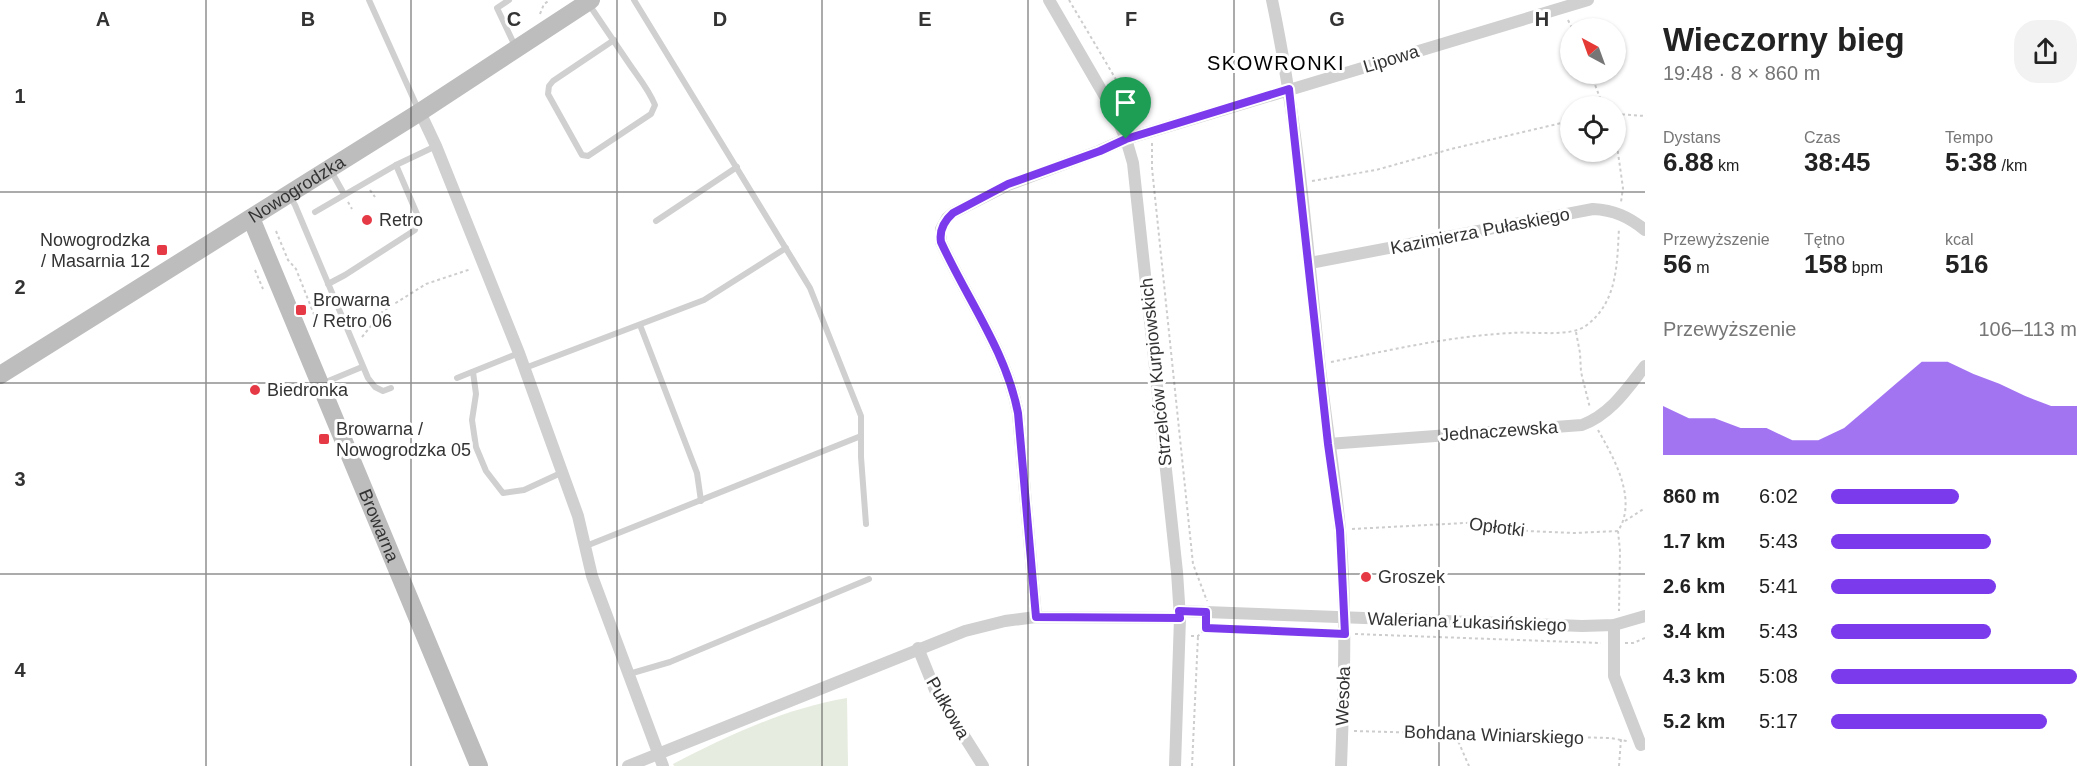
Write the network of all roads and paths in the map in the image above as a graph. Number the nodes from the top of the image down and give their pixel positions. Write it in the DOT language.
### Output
graph roads {
  1 [pos="369,0"];
  2 [pos="509,0"];
  3 [pos="550,0"];
  4 [pos="634,0"];
  5 [pos="1049,0"];
  6 [pos="1069,0"];
  7 [pos="1272,0"];
  8 [pos="1588,0"];
  9 [pos="590,1"];
  10 [pos="539,17"];
  11 [pos="614,40"];
  12 [pos="516,49"];
  13 [pos="1289,89"];
  14 [pos="420,112"];
  15 [pos="1626,115"];
  16 [pos="1645,116"];
  17 [pos="1560,123"];
  18 [pos="1149,132"];
  19 [pos="1126,139"];
  20 [pos="436,146"];
  21 [pos="1619,162"];
  22 [pos="396,165"];
  23 [pos="737,167"];
  24 [pos="330,168"];
  25 [pos="1300,183"];
  26 [pos="289,194"];
  27 [pos="344,194"];
  28 [pos="315,212"];
  29 [pos="1620,214"];
  30 [pos="251,218"];
  31 [pos="656,221"];
  32 [pos="1645,230"];
  33 [pos="786,248"];
  34 [pos="484,263"];
  35 [pos="1310,263"];
  36 [pos="327,284"];
  37 [pos="640,325"];
  38 [pos="1576,332"];
  39 [pos="351,341"];
  40 [pos="519,353"];
  41 [pos="1319,364"];
  42 [pos="1645,366"];
  43 [pos="362,367"];
  44 [pos="524,368"];
  45 [pos="472,372"];
  46 [pos="0,375"];
  47 [pos="458,378"];
  48 [pos="321,384"];
  49 [pos="391,388"];
  50 [pos="1593,421"];
  51 [pos="861,436"];
  52 [pos="1328,444"];
  53 [pos="563,472"];
  54 [pos="701,501"];
  55 [pos="1645,508"];
  56 [pos="1624,521"];
  57 [pos="866,524"];
  58 [pos="1340,530"];
  59 [pos="1618,531"];
  60 [pos="586,546"];
  61 [pos="869,579"];
  62 [pos="1206,612"];
  63 [pos="1180,614"];
  64 [pos="1645,616"];
  65 [pos="1036,617"];
  66 [pos="1345,617"];
  67 [pos="1616,624"];
  68 [pos="1345,634"];
  69 [pos="1198,636"];
  70 [pos="1645,638"];
  71 [pos="1614,644"];
  72 [pos="918,648"];
  73 [pos="629,674"];
  74 [pos="1342,731"];
  75 [pos="1444,734"];
  76 [pos="1621,740"];
  77 [pos="1641,745"];
  78 [pos="659,753"];
  79 [pos="479,766"];
  80 [pos="628,766"];
  81 [pos="663,766"];
  82 [pos="983,766"];
  83 [pos="1175,766"];
  84 [pos="1192,766"];
  85 [pos="1341,766"];
  86 [pos="1468,766"];
  87 [pos="1619,766"];
  1 -- 14 [label="lane"];
  2 -- 12 [label="lane"];
  3 -- 10 [label="path"];
  4 -- 23 [label="lane"];
  5 -- 19 [label="street, Strzelców Kurpiowskich"];
  6 -- 18 [label="path"];
  7 -- 13 [label="street, Wesoła"];
  8 -- 13 [label="street, Lipowa"];
  9 -- 11 [label="lane"];
  9 -- 12 [label="main road, Nowogrodzka"];
  11 -- 11 [label="lane"];
  12 -- 14 [label="main road, Nowogrodzka"];
  13 -- 18 [label="street, Lipowa"];
  13 -- 25 [label="street, Wesoła"];
  14 -- 20 [label="street"];
  14 -- 24 [label="main road, Nowogrodzka"];
  15 -- 16 [label="path"];
  17 -- 25 [label="path"];
  18 -- 19 [label="street, Lipowa"];
  18 -- 62 [label="path"];
  19 -- 63 [label="street, Strzelców Kurpiowskich"];
  19 -- 65 [label="street, Lipowa"];
  20 -- 22 [label="lane"];
  20 -- 34 [label="street"];
  21 -- 29 [label="path"];
  22 -- 27 [label="lane"];
  22 -- 36 [label="lane"];
  23 -- 31 [label="lane"];
  23 -- 33 [label="lane"];
  24 -- 26 [label="main road, Nowogrodzka"];
  24 -- 27 [label="lane"];
  25 -- 35 [label="street, Wesoła"];
  26 -- 30 [label="main road, Nowogrodzka"];
  26 -- 36 [label="lane"];
  27 -- 28 [label="lane"];
  29 -- 32 [label="street, Kazimierza Pułaskiego"];
  29 -- 35 [label="street, Kazimierza Pułaskiego"];
  29 -- 38 [label="path"];
  30 -- 46 [label="main road, Nowogrodzka"];
  30 -- 48 [label="main road, Browarna"];
  33 -- 37 [label="lane"];
  33 -- 51 [label="lane"];
  34 -- 39 [label="path"];
  34 -- 40 [label="street"];
  35 -- 41 [label="street, Wesoła"];
  36 -- 39 [label="lane"];
  37 -- 44 [label="lane"];
  37 -- 54 [label="lane"];
  38 -- 41 [label="path"];
  38 -- 50 [label="path"];
  39 -- 43 [label="lane"];
  40 -- 44 [label="street"];
  40 -- 45 [label="lane"];
  41 -- 52 [label="street, Wesoła"];
  42 -- 50 [label="street, Jednaczewska"];
  43 -- 48 [label="lane"];
  43 -- 49 [label="lane"];
  44 -- 53 [label="street"];
  45 -- 47 [label="lane"];
  45 -- 53 [label="lane"];
  48 -- 79 [label="main road, Browarna"];
  50 -- 52 [label="street, Jednaczewska"];
  50 -- 56 [label="path"];
  51 -- 54 [label="lane"];
  51 -- 57 [label="lane"];
  52 -- 58 [label="street, Wesoła"];
  53 -- 60 [label="street"];
  54 -- 60 [label="lane"];
  55 -- 56 [label="path"];
  56 -- 59 [label="path"];
  58 -- 59 [label="path, Opłotki"];
  58 -- 66 [label="street, Wesoła"];
  59 -- 67 [label="path"];
  60 -- 73 [label="street"];
  61 -- 73 [label="lane"];
  62 -- 63 [label="street, Waleriana Łukasińskiego"];
  62 -- 66 [label="street, Waleriana Łukasińskiego"];
  62 -- 68 [label="path"];
  63 -- 65 [label="street, Waleriana Łukasińskiego"];
  63 -- 83 [label="street, Strzelców Kurpiowskich"];
  64 -- 67 [label="street, Waleriana Łukasińskiego"];
  65 -- 72 [label="street, Waleriana Łukasińskiego"];
  66 -- 67 [label="street, Waleriana Łukasińskiego"];
  66 -- 68 [label="street, Wesoła"];
  67 -- 71 [label="street"];
  68 -- 71 [label="path"];
  68 -- 74 [label="street, Wesoła"];
  69 -- 84 [label="path"];
  70 -- 71 [label="path"];
  71 -- 77 [label="street"];
  72 -- 78 [label="street, Waleriana Łukasińskiego"];
  72 -- 82 [label="street, Pułkowa"];
  73 -- 78 [label="street"];
  74 -- 75 [label="path, Bohdana Winiarskiego"];
  74 -- 85 [label="street, Wesoła"];
  75 -- 76 [label="path, Bohdana Winiarskiego"];
  75 -- 86 [label="path"];
  76 -- 77 [label="path, Bohdana Winiarskiego"];
  76 -- 87 [label="path"];
  78 -- 80 [label="street, Waleriana Łukasińskiego"];
  78 -- 81 [label="street"];
}
